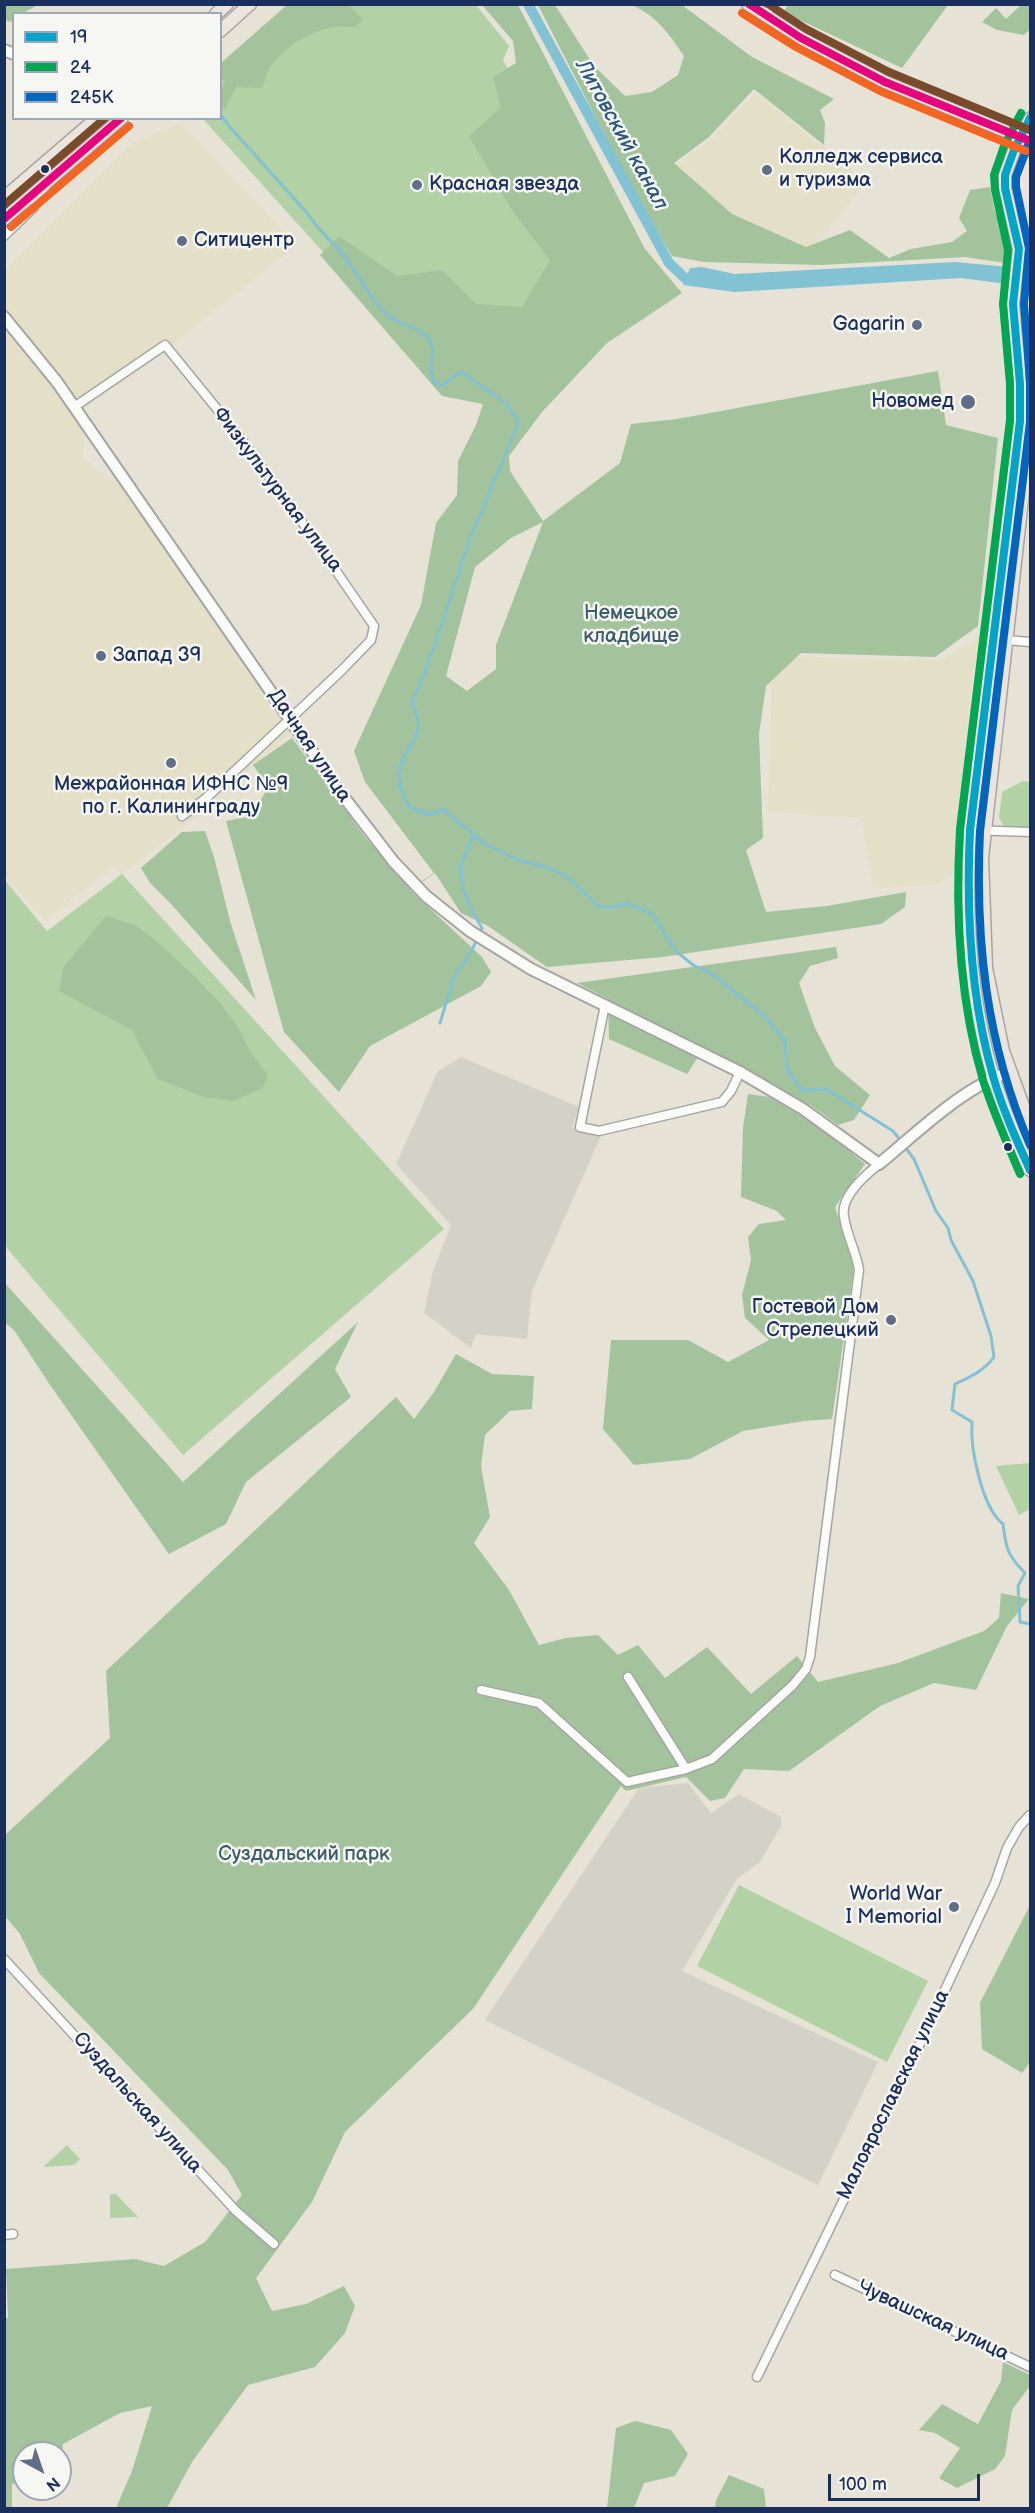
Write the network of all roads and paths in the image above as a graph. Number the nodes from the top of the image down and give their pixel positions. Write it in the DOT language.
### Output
graph roads {
  1 [pos="250,4"];
  2 [pos="748,4"];
  3 [pos="773,4"];
  4 [pos="764,17"];
  5 [pos="222,29"];
  6 [pos="1030,118"];
  7 [pos="95,120"];
  8 [pos="120,120"];
  9 [pos="1025,139"];
  10 [pos="1030,163"];
  11 [pos="49,182"];
  12 [pos="4,198"];
  13 [pos="4,219"];
  14 [pos="1030,227"];
  15 [pos="4,236"];
  16 [pos="1029,288"];
  17 [pos="4,317"];
  18 [pos="1030,368"];
  19 [pos="74,407"];
  20 [pos="1030,428"];
  21 [pos="1006,640"];
  22 [pos="1030,642"];
  23 [pos="290,717"];
  24 [pos="182,816"];
  25 [pos="970,830"];
  26 [pos="984,831"];
  27 [pos="1030,832"];
  28 [pos="605,1005"];
  29 [pos="740,1072"];
  30 [pos="1010,1072"];
  31 [pos="994,1077"];
  32 [pos="1030,1125"];
  33 [pos="879,1164"];
  34 [pos="1030,1170"];
  35 [pos="628,1677"];
  36 [pos="481,1690"];
  37 [pos="686,1769"];
  38 [pos="1030,1815"];
  39 [pos="4,1959"];
  40 [pos="274,2244"];
  41 [pos="835,2275"];
  42 [pos="1030,2367"];
  43 [pos="757,2377"];
  1 -- 5 [label="main road"];
  2 -- 4 [label="main road"];
  3 -- 4 [label="street"];
  4 -- 9 [label="main road"];
  6 -- 9 [label="main road"];
  7 -- 12 [label="main road"];
  8 -- 11 [label="main road"];
  9 -- 25 [label="main road"];
  10 -- 14 [label="main road"];
  11 -- 13 [label="main road"];
  11 -- 15 [label="street"];
  16 -- 18 [label="main road"];
  17 -- 19 [label="street, Дачная улица"];
  19 -- 23 [label="street, Дачная улица"];
  19 -- 23 [label="street, Физкультурная улица"];
  20 -- 21 [label="main road"];
  21 -- 22 [label="street"];
  21 -- 26 [label="main road"];
  23 -- 24 [label="street"];
  23 -- 28 [label="street, Дачная улица"];
  25 -- 26 [label="street"];
  25 -- 31 [label="main road"];
  26 -- 27 [label="street"];
  26 -- 30 [label="main road"];
  28 -- 29 [label="street, Дачная улица"];
  28 -- 29 [label="street"];
  29 -- 33 [label="street, Дачная улица"];
  30 -- 31 [label="street"];
  30 -- 32 [label="main road"];
  31 -- 33 [label="street"];
  31 -- 34 [label="main road"];
  33 -- 37 [label="street"];
  35 -- 37 [label="street"];
  36 -- 37 [label="street"];
  38 -- 43 [label="street, Малоярославская улица"];
  39 -- 40 [label="street, Суздальская улица"];
  41 -- 42 [label="street, Чувашская улица"];
}
